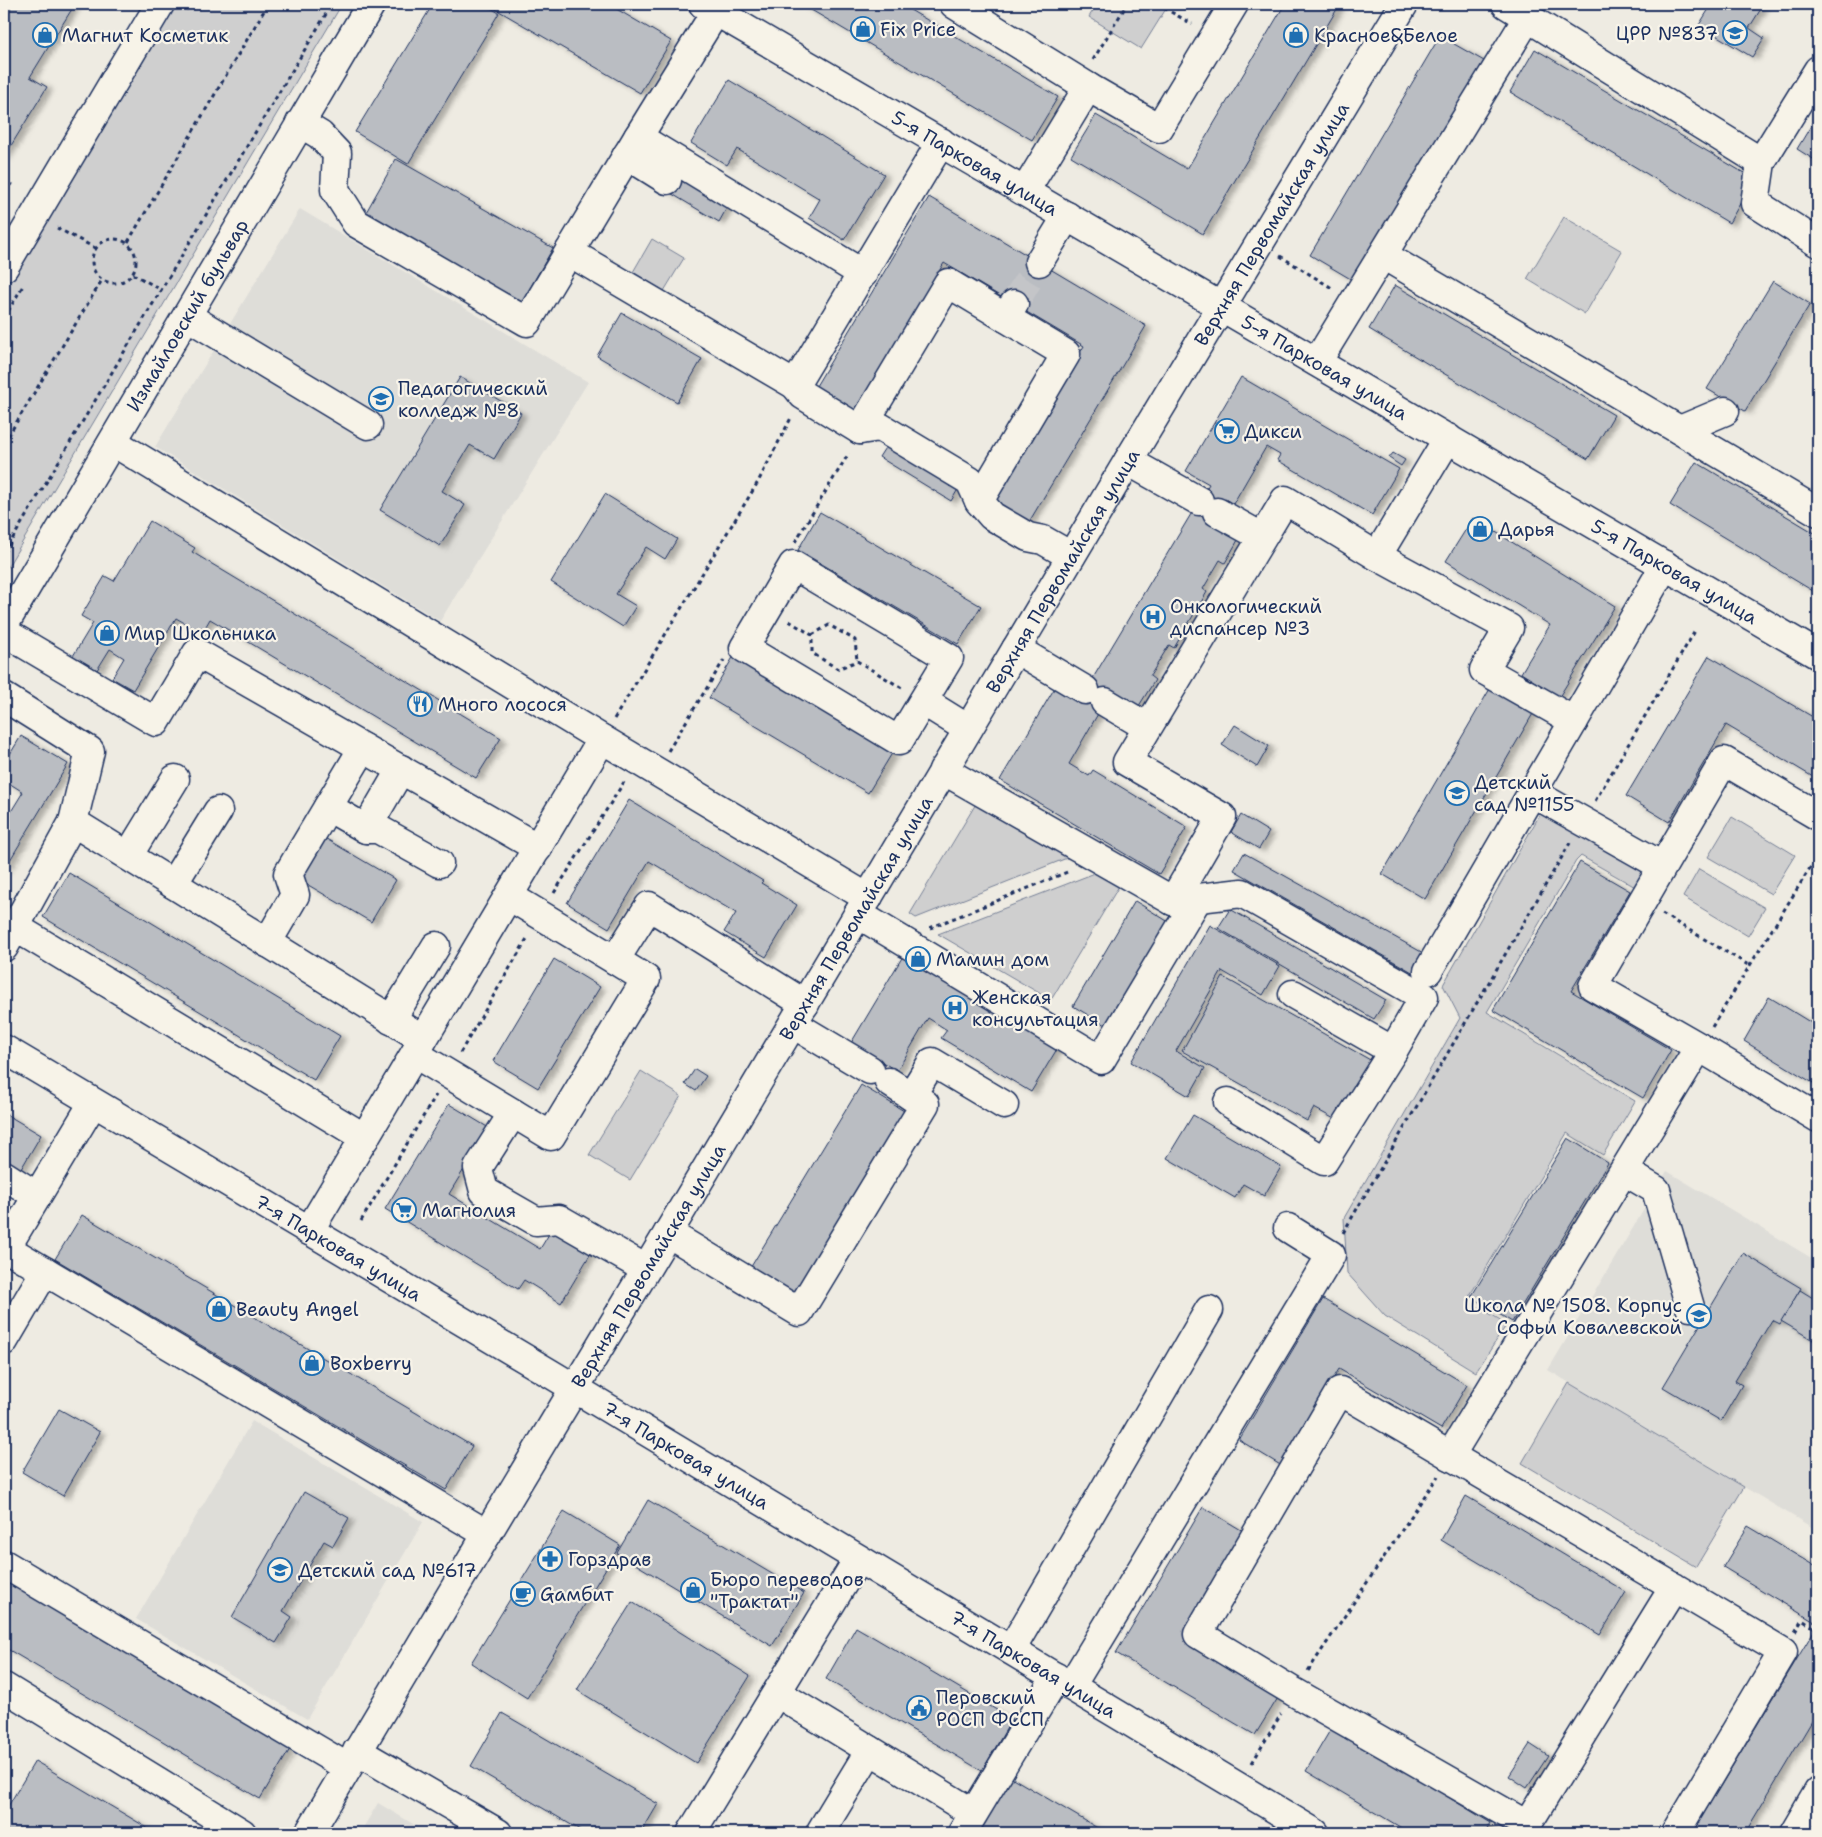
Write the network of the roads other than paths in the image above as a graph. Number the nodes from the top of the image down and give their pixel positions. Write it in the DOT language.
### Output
graph roads {
  1 [pos="160,4"];
  2 [pos="371,4"];
  3 [pos="954,4"];
  4 [pos="1234,4"];
  5 [pos="1404,4"];
  6 [pos="709,8"];
  7 [pos="1517,10"];
  8 [pos="1818,70"];
  9 [pos="1084,84"];
  10 [pos="300,123"];
  11 [pos="941,142"];
  12 [pos="632,146"];
  13 [pos="1761,162"];
  14 [pos="667,180"];
  15 [pos="1025,191"];
  16 [pos="1067,216"];
  17 [pos="1818,243"];
  18 [pos="570,252"];
  19 [pos="1383,255"];
  20 [pos="6,258"];
  21 [pos="1039,262"];
  22 [pos="863,274"];
  23 [pos="1222,306"];
  24 [pos="187,316"];
  25 [pos="1317,362"];
  26 [pos="799,390"];
  27 [pos="1726,411"];
  28 [pos="368,425"];
  29 [pos="860,430"];
  30 [pos="1680,430"];
  31 [pos="1448,438"];
  32 [pos="113,442"];
  33 [pos="1128,461"];
  34 [pos="978,501"];
  35 [pos="1818,512"];
  36 [pos="1262,537"];
  37 [pos="1071,556"];
  38 [pos="1377,556"];
  39 [pos="1665,565"];
  40 [pos="4,625"];
  41 [pos="4,632"];
  42 [pos="1016,649"];
  43 [pos="1818,655"];
  44 [pos="4,697"];
  45 [pos="923,701"];
  46 [pos="1574,721"];
  47 [pos="1147,727"];
  48 [pos="968,729"];
  49 [pos="607,731"];
  50 [pos="363,748"];
  51 [pos="401,769"];
  52 [pos="943,770"];
  53 [pos="175,779"];
  54 [pos="1532,792"];
  55 [pos="328,807"];
  56 [pos="218,812"];
  57 [pos="1818,816"];
  58 [pos="73,822"];
  59 [pos="366,829"];
  60 [pos="538,848"];
  61 [pos="128,856"];
  62 [pos="439,863"];
  63 [pos="1662,866"];
  64 [pos="173,884"];
  65 [pos="509,896"];
  66 [pos="1186,899"];
  67 [pos="863,906"];
  68 [pos="9,937"];
  69 [pos="268,943"];
  70 [pos="436,946"];
  71 [pos="615,960"];
  72 [pos="1428,971"];
  73 [pos="1293,994"];
  74 [pos="799,1014"];
  75 [pos="391,1020"];
  76 [pos="419,1047"];
  77 [pos="1699,1047"];
  78 [pos="4,1049"];
  79 [pos="1393,1051"];
  80 [pos="890,1083"];
  81 [pos="1228,1102"];
  82 [pos="93,1103"];
  83 [pos="1004,1105"];
  84 [pos="512,1113"];
  85 [pos="1818,1118"];
  86 [pos="365,1138"];
  87 [pos="1624,1170"];
  88 [pos="4,1175"];
  89 [pos="38,1196"];
  90 [pos="1288,1228"];
  91 [pos="309,1231"];
  92 [pos="668,1234"];
  93 [pos="646,1269"];
  94 [pos="46,1271"];
  95 [pos="1690,1307"];
  96 [pos="1210,1310"];
  97 [pos="4,1341"];
  98 [pos="575,1388"];
  99 [pos="1450,1456"];
  100 [pos="487,1534"];
  101 [pos="858,1559"];
  102 [pos="4,1564"];
  103 [pos="1674,1587"];
  104 [pos="1011,1650"];
  105 [pos="1064,1681"];
  106 [pos="4,1687"];
  107 [pos="777,1693"];
  108 [pos="870,1750"];
  109 [pos="352,1759"];
  110 [pos="1818,1792"];
  111 [pos="967,1823"];
  112 [pos="1531,1830"];
  113 [pos="821,1831"];
  114 [pos="242,1833"];
  115 [pos="309,1833"];
  116 [pos="498,1833"];
  117 [pos="692,1833"];
  118 [pos="1315,1833"];
  119 [pos="1674,1833"];
  120 [pos="1794,1833"];
  1 -- 20 [label="street"];
  2 -- 10 [label="street, Измайловский бульвар"];
  3 -- 9 [label="street"];
  4 -- 9 [label="street"];
  5 -- 23 [label="street, Верхняя Первомайская улица"];
  6 -- 11 [label="street, 5-я Парковая улица"];
  6 -- 12 [label="street"];
  7 -- 13 [label="street"];
  7 -- 19 [label="street"];
  8 -- 13 [label="street"];
  9 -- 15 [label="street"];
  10 -- 18 [label="street"];
  10 -- 24 [label="street, Измайловский бульвар"];
  11 -- 15 [label="street, 5-я Парковая улица"];
  11 -- 22 [label="street"];
  12 -- 14 [label="street"];
  12 -- 18 [label="street"];
  12 -- 22 [label="street"];
  13 -- 17 [label="street"];
  15 -- 16 [label="street, 5-я Парковая улица"];
  16 -- 21 [label="street"];
  16 -- 23 [label="street, 5-я Парковая улица"];
  18 -- 26 [label="street"];
  19 -- 25 [label="street"];
  19 -- 30 [label="street"];
  22 -- 26 [label="street"];
  23 -- 25 [label="street, 5-я Парковая улица"];
  23 -- 33 [label="street, Верхняя Первомайская улица"];
  24 -- 28 [label="street"];
  24 -- 32 [label="street, Измайловский бульвар"];
  25 -- 31 [label="street, 5-я Парковая улица"];
  26 -- 29 [label="street"];
  27 -- 30 [label="street"];
  29 -- 34 [label="street"];
  29 -- 34 [label="street"];
  30 -- 35 [label="street"];
  31 -- 38 [label="street"];
  31 -- 39 [label="street, 5-я Парковая улица"];
  32 -- 40 [label="street, Измайловский бульвар"];
  32 -- 49 [label="street"];
  33 -- 36 [label="street"];
  33 -- 37 [label="street, Верхняя Первомайская улица"];
  34 -- 37 [label="street"];
  36 -- 38 [label="street"];
  36 -- 47 [label="street"];
  37 -- 42 [label="street, Верхняя Первомайская улица"];
  38 -- 46 [label="street"];
  39 -- 43 [label="street, 5-я Парковая улица"];
  39 -- 46 [label="street"];
  41 -- 50 [label="street"];
  42 -- 47 [label="street"];
  42 -- 48 [label="street, Верхняя Первомайская улица"];
  44 -- 58 [label="street"];
  45 -- 45 [label="street"];
  45 -- 48 [label="street"];
  46 -- 54 [label="street"];
  47 -- 66 [label="street"];
  48 -- 52 [label="street, Верхняя Первомайская улица"];
  49 -- 60 [label="street"];
  49 -- 67 [label="street"];
  50 -- 51 [label="street"];
  50 -- 55 [label="street"];
  51 -- 59 [label="street"];
  51 -- 60 [label="street"];
  52 -- 66 [label="street"];
  52 -- 67 [label="street, Верхняя Первомайская улица"];
  53 -- 61 [label="street"];
  54 -- 63 [label="street"];
  54 -- 72 [label="street"];
  55 -- 59 [label="street"];
  55 -- 69 [label="street"];
  56 -- 64 [label="street"];
  57 -- 63 [label="street"];
  58 -- 61 [label="street"];
  58 -- 68 [label="street"];
  59 -- 62 [label="street"];
  60 -- 65 [label="street"];
  61 -- 64 [label="street"];
  63 -- 77 [label="street"];
  64 -- 69 [label="street"];
  65 -- 71 [label="street"];
  65 -- 76 [label="street"];
  66 -- 67 [label="street"];
  66 -- 79 [label="street"];
  67 -- 74 [label="street, Верхняя Первомайская улица"];
  68 -- 86 [label="street"];
  69 -- 75 [label="street"];
  70 -- 75 [label="street"];
  71 -- 74 [label="street"];
  71 -- 84 [label="street"];
  73 -- 79 [label="street"];
  74 -- 80 [label="street"];
  74 -- 92 [label="street, Верхняя Первомайская улица"];
  75 -- 76 [label="street"];
  76 -- 84 [label="street"];
  76 -- 86 [label="street"];
  77 -- 85 [label="street"];
  77 -- 87 [label="street"];
  78 -- 82 [label="street, 7-я Парковая улица"];
  79 -- 81 [label="street"];
  80 -- 83 [label="street"];
  80 -- 92 [label="street"];
  82 -- 89 [label="street"];
  82 -- 91 [label="street, 7-я Парковая улица"];
  84 -- 93 [label="street"];
  86 -- 91 [label="street"];
  87 -- 95 [label="street"];
  87 -- 99 [label="street"];
  88 -- 89 [label="street"];
  89 -- 94 [label="street"];
  90 -- 105 [label="street"];
  91 -- 98 [label="street, 7-я Парковая улица"];
  92 -- 93 [label="street, Верхняя Первомайская улица"];
  93 -- 98 [label="street, Верхняя Первомайская улица"];
  94 -- 97 [label="street"];
  94 -- 100 [label="street"];
  96 -- 104 [label="street"];
  98 -- 100 [label="street, Верхняя Первомайская улица"];
  98 -- 101 [label="street, 7-я Парковая улица"];
  99 -- 103 [label="street"];
  99 -- 112 [label="street"];
  100 -- 109 [label="street, Верхняя Первомайская улица"];
  101 -- 104 [label="street, 7-я Парковая улица"];
  101 -- 107 [label="street"];
  102 -- 109 [label="street"];
  103 -- 112 [label="street"];
  103 -- 119 [label="street"];
  104 -- 105 [label="street, 7-я Парковая улица"];
  105 -- 111 [label="street"];
  105 -- 118 [label="street, 7-я Парковая улица"];
  106 -- 114 [label="street"];
  107 -- 108 [label="street"];
  107 -- 117 [label="street"];
  108 -- 111 [label="street"];
  108 -- 113 [label="street"];
  109 -- 115 [label="street, Верхняя Первомайская улица"];
  109 -- 116 [label="street"];
  110 -- 120 [label="street"];
}
